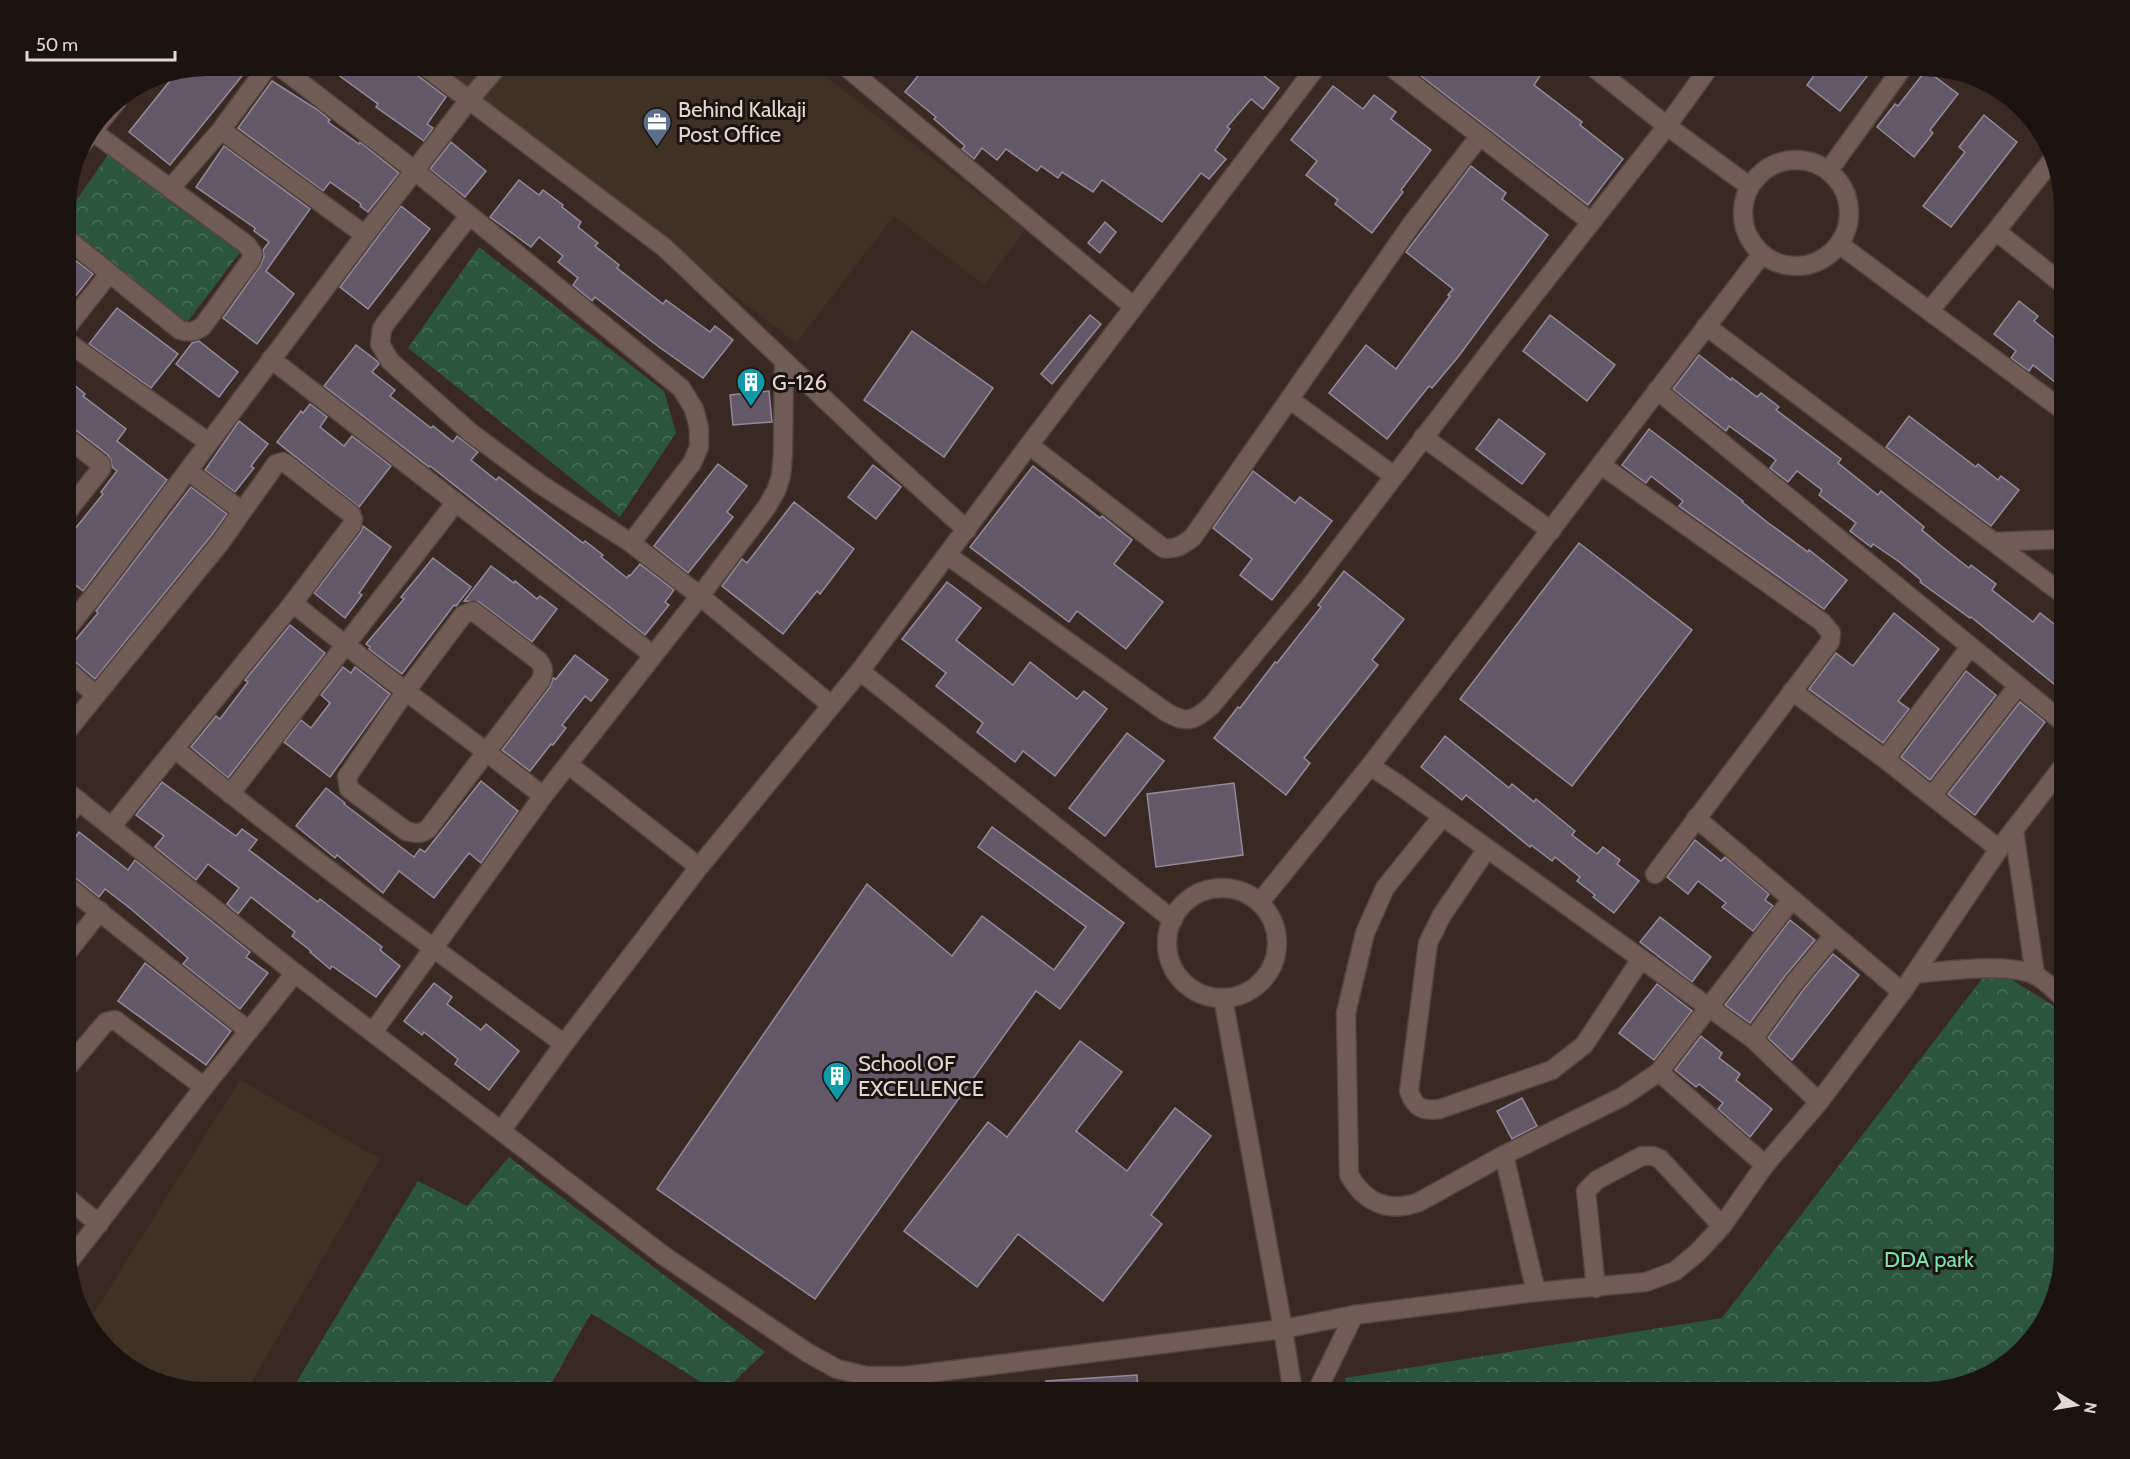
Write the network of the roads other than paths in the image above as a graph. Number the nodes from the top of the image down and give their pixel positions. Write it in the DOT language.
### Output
graph roads {
  1 [pos="1309,76"];
  2 [pos="1403,76"];
  3 [pos="1605,76"];
  4 [pos="1703,76"];
  5 [pos="1897,76"];
  6 [pos="260,77"];
  7 [pos="293,77"];
  8 [pos="438,77"];
  9 [pos="489,77"];
  10 [pos="858,77"];
  11 [pos="469,100"];
  12 [pos="1667,126"];
  13 [pos="221,130"];
  14 [pos="98,136"];
  15 [pos="1479,137"];
  16 [pos="2047,166"];
  17 [pos="1829,170"];
  18 [pos="414,171"];
  19 [pos="1749,186"];
  20 [pos="170,189"];
  21 [pos="469,216"];
  22 [pos="1591,222"];
  23 [pos="1996,231"];
  24 [pos="365,235"];
  25 [pos="1839,244"];
  26 [pos="77,247"];
  27 [pos="1762,254"];
  28 [pos="109,274"];
  29 [pos="2054,277"];
  30 [pos="1134,307"];
  31 [pos="1930,310"];
  32 [pos="77,314"];
  33 [pos="1706,326"];
  34 [pos="77,349"];
  35 [pos="271,359"];
  36 [pos="784,361"];
  37 [pos="1657,390"];
  38 [pos="1289,399"];
  39 [pos="2054,403"];
  40 [pos="1424,437"];
  41 [pos="208,442"];
  42 [pos="77,445"];
  43 [pos="1029,445"];
  44 [pos="1601,465"];
  45 [pos="188,471"];
  46 [pos="1394,476"];
  47 [pos="77,500"];
  48 [pos="456,502"];
  49 [pos="242,511"];
  50 [pos="967,530"];
  51 [pos="1551,531"];
  52 [pos="2054,539"];
  53 [pos="1995,542"];
  54 [pos="631,543"];
  55 [pos="946,555"];
  56 [pos="2054,587"];
  57 [pos="700,596"];
  58 [pos="293,603"];
  59 [pos="77,616"];
  60 [pos="344,645"];
  61 [pos="1970,647"];
  62 [pos="653,655"];
  63 [pos="860,671"];
  64 [pos="77,679"];
  65 [pos="2018,686"];
  66 [pos="1792,691"];
  67 [pos="405,692"];
  68 [pos="96,695"];
  69 [pos="831,705"];
  70 [pos="2054,715"];
  71 [pos="77,718"];
  72 [pos="175,749"];
  73 [pos="486,751"];
  74 [pos="1885,759"];
  75 [pos="569,765"];
  76 [pos="1370,766"];
  77 [pos="2054,778"];
  78 [pos="230,794"];
  79 [pos="543,796"];
  80 [pos="1932,796"];
  81 [pos="77,800"];
  82 [pos="1442,817"];
  83 [pos="1696,819"];
  84 [pos="112,826"];
  85 [pos="2014,830"];
  86 [pos="1487,849"];
  87 [pos="1999,849"];
  88 [pos="699,867"];
  89 [pos="1655,874"];
  90 [pos="77,893"];
  91 [pos="1792,899"];
  92 [pos="1260,902"];
  93 [pos="100,911"];
  94 [pos="1173,920"];
  95 [pos="1834,935"];
  96 [pos="77,940"];
  97 [pos="433,948"];
  98 [pos="1641,959"];
  99 [pos="295,973"];
  100 [pos="1915,974"];
  101 [pos="2035,975"];
  102 [pos="2054,990"];
  103 [pos="1902,992"];
  104 [pos="1222,998"];
  105 [pos="1708,1007"];
  106 [pos="249,1031"];
  107 [pos="373,1032"];
  108 [pos="1753,1040"];
  109 [pos="564,1044"];
  110 [pos="77,1056"];
  111 [pos="1659,1072"];
  112 [pos="204,1087"];
  113 [pos="1820,1102"];
  114 [pos="501,1131"];
  115 [pos="1504,1155"];
  116 [pos="1764,1165"];
  117 [pos="77,1206"];
  118 [pos="99,1224"];
  119 [pos="1722,1226"];
  120 [pos="77,1252"];
  121 [pos="1596,1288"];
  122 [pos="1536,1292"];
  123 [pos="1354,1316"];
  124 [pos="1283,1329"];
  125 [pos="1291,1382"];
  126 [pos="1321,1382"];
  1 -- 30 [label="street"];
  2 -- 15 [label="street"];
  3 -- 12 [label="street"];
  4 -- 12 [label="street"];
  5 -- 17 [label="street"];
  6 -- 13 [label="street"];
  7 -- 18 [label="street"];
  8 -- 11 [label="street"];
  9 -- 11 [label="street"];
  10 -- 30 [label="street"];
  11 -- 18 [label="street"];
  11 -- 36 [label="street"];
  12 -- 19 [label="street"];
  12 -- 22 [label="street"];
  13 -- 20 [label="street"];
  13 -- 24 [label="street"];
  14 -- 20 [label="street"];
  15 -- 22 [label="street"];
  15 -- 38 [label="street"];
  16 -- 23 [label="street"];
  17 -- 19 [label="street"];
  17 -- 25 [label="street"];
  18 -- 21 [label="street"];
  18 -- 24 [label="street"];
  19 -- 27 [label="street"];
  20 -- 28 [label="street"];
  21 -- 54 [label="street"];
  21 -- 54 [label="street"];
  22 -- 40 [label="street"];
  23 -- 29 [label="street"];
  23 -- 31 [label="street"];
  24 -- 35 [label="street"];
  25 -- 27 [label="street"];
  25 -- 31 [label="street"];
  26 -- 28 [label="street"];
  27 -- 33 [label="street"];
  28 -- 32 [label="street"];
  30 -- 43 [label="street"];
  31 -- 39 [label="street"];
  33 -- 37 [label="street"];
  33 -- 53 [label="street"];
  34 -- 41 [label="street"];
  35 -- 41 [label="street"];
  35 -- 48 [label="street"];
  36 -- 50 [label="street"];
  36 -- 57 [label="street"];
  37 -- 44 [label="street"];
  37 -- 61 [label="street"];
  38 -- 43 [label="street"];
  38 -- 46 [label="street"];
  40 -- 46 [label="street"];
  40 -- 51 [label="street"];
  41 -- 45 [label="street"];
  42 -- 47 [label="street"];
  43 -- 50 [label="street"];
  44 -- 51 [label="street"];
  44 -- 66 [label="street"];
  45 -- 49 [label="street"];
  45 -- 59 [label="street"];
  46 -- 55 [label="street"];
  48 -- 60 [label="street"];
  48 -- 62 [label="street"];
  49 -- 58 [label="street"];
  49 -- 68 [label="street"];
  50 -- 55 [label="street"];
  51 -- 76 [label="street"];
  52 -- 53 [label="street"];
  53 -- 56 [label="street"];
  54 -- 57 [label="street"];
  55 -- 63 [label="street"];
  57 -- 62 [label="street"];
  57 -- 69 [label="street"];
  58 -- 60 [label="street"];
  58 -- 72 [label="street"];
  60 -- 67 [label="street"];
  60 -- 78 [label="street"];
  61 -- 65 [label="street"];
  61 -- 74 [label="street"];
  62 -- 75 [label="street"];
  63 -- 69 [label="street"];
  63 -- 94 [label="street"];
  64 -- 68 [label="street"];
  65 -- 70 [label="street"];
  65 -- 80 [label="street"];
  66 -- 74 [label="street"];
  66 -- 83 [label="street"];
  67 -- 73 [label="street"];
  67 -- 73 [label="street"];
  67 -- 73 [label="street"];
  68 -- 71 [label="street"];
  69 -- 88 [label="street"];
  72 -- 78 [label="street"];
  72 -- 84 [label="street"];
  73 -- 79 [label="street"];
  74 -- 80 [label="street"];
  75 -- 79 [label="street"];
  75 -- 88 [label="street"];
  76 -- 82 [label="street"];
  76 -- 92 [label="street"];
  77 -- 85 [label="street"];
  78 -- 97 [label="street"];
  79 -- 97 [label="street"];
  80 -- 87 [label="street"];
  81 -- 84 [label="street"];
  82 -- 86 [label="street"];
  82 -- 115 [label="street"];
  83 -- 89 [label="street"];
  83 -- 91 [label="street"];
  84 -- 99 [label="street"];
  85 -- 87 [label="street"];
  85 -- 101 [label="street"];
  86 -- 98 [label="street"];
  86 -- 98 [label="street"];
  87 -- 100 [label="street"];
  88 -- 109 [label="street"];
  90 -- 93 [label="street"];
  91 -- 95 [label="street"];
  91 -- 105 [label="street"];
  92 -- 94 [label="street"];
  92 -- 104 [label="street"];
  93 -- 96 [label="street"];
  93 -- 106 [label="street"];
  94 -- 104 [label="street"];
  95 -- 103 [label="street"];
  95 -- 108 [label="street"];
  97 -- 107 [label="street"];
  97 -- 109 [label="street"];
  98 -- 105 [label="street"];
  99 -- 106 [label="street"];
  99 -- 107 [label="street"];
  100 -- 101 [label="street"];
  100 -- 103 [label="street"];
  101 -- 102 [label="street"];
  103 -- 113 [label="street"];
  104 -- 124 [label="street"];
  105 -- 108 [label="street"];
  105 -- 111 [label="street"];
  106 -- 112 [label="street"];
  107 -- 114 [label="street"];
  108 -- 113 [label="street"];
  109 -- 114 [label="street"];
  110 -- 112 [label="street"];
  111 -- 115 [label="street"];
  111 -- 116 [label="street"];
  112 -- 118 [label="street"];
  113 -- 116 [label="street"];
  114 -- 124 [label="street"];
  115 -- 122 [label="street"];
  116 -- 119 [label="street"];
  117 -- 118 [label="street"];
  118 -- 120 [label="street"];
  119 -- 121 [label="street"];
  119 -- 121 [label="street"];
  121 -- 122 [label="street"];
  122 -- 123 [label="street"];
  123 -- 124 [label="street"];
  123 -- 126 [label="street"];
  124 -- 125 [label="street"];
}
